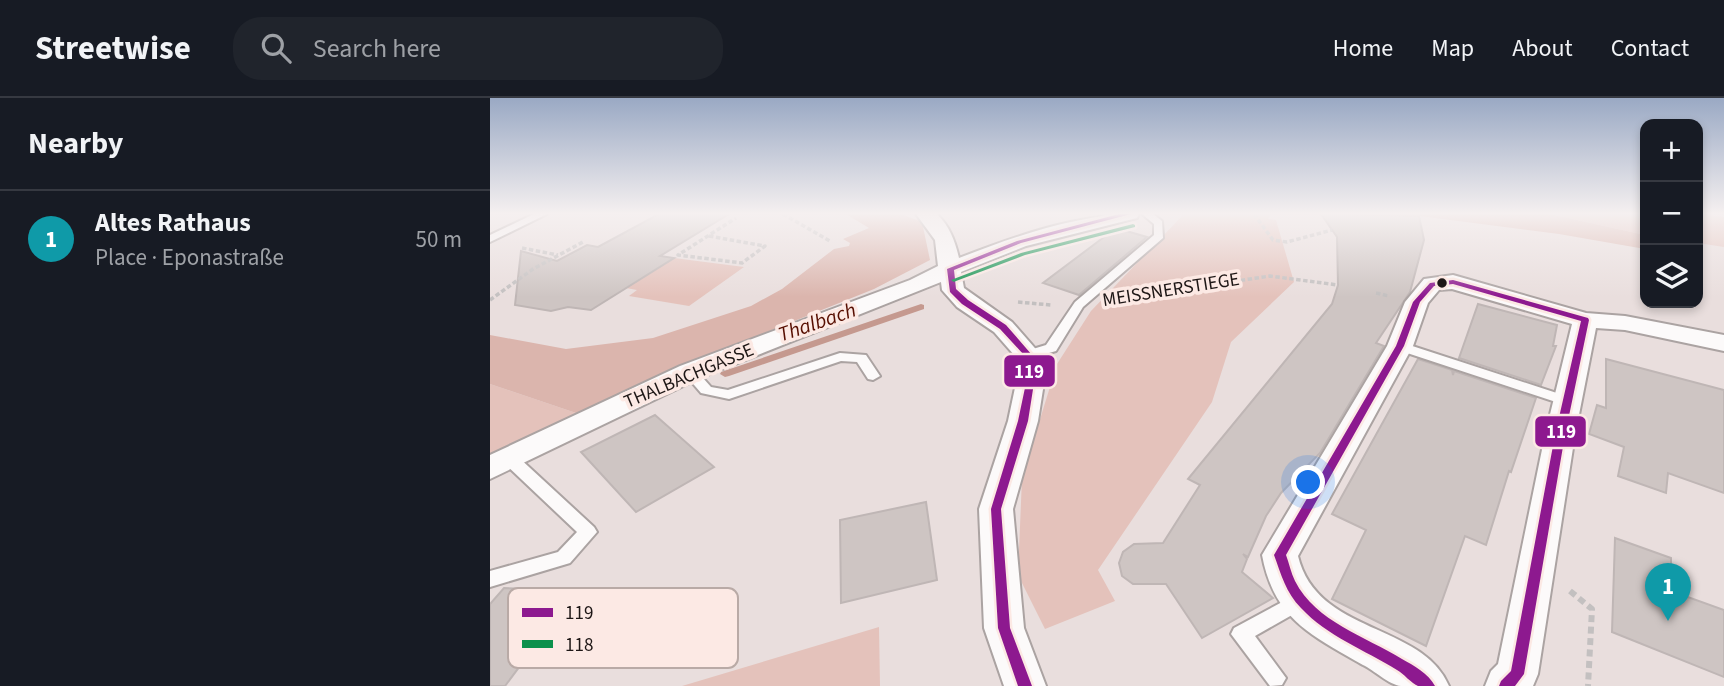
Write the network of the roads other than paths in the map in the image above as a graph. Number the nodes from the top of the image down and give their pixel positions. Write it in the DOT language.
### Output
graph roads {
  1 [pos="945,241"];
  2 [pos="1021,241"];
  3 [pos="1152,241"];
  4 [pos="950,269"];
  5 [pos="1585,320"];
  6 [pos="1724,343"];
  7 [pos="1400,346"];
  8 [pos="1028,355"];
  9 [pos="690,372"];
  10 [pos="873,376"];
  11 [pos="1567,401"];
  12 [pos="500,464"];
  13 [pos="490,579"];
  14 [pos="1299,601"];
  15 [pos="1275,678"];
  16 [pos="1025,686"];
  17 [pos="1429,686"];
  18 [pos="1506,686"];
  1 -- 4 [label="street"];
  2 -- 4 [label="street, THALBACHGASSE"];
  3 -- 8 [label="lane, MEISSNERSTIEGE"];
  4 -- 8 [label="street"];
  4 -- 9 [label="street, THALBACHGASSE"];
  5 -- 6 [label="street"];
  5 -- 7 [label="street"];
  5 -- 11 [label="street"];
  7 -- 11 [label="lane"];
  7 -- 14 [label="street"];
  8 -- 16 [label="street"];
  9 -- 10 [label="lane"];
  9 -- 12 [label="street, THALBACHGASSE"];
  11 -- 18 [label="street"];
  12 -- 13 [label="lane"];
  14 -- 15 [label="lane"];
  14 -- 17 [label="street"];
}
